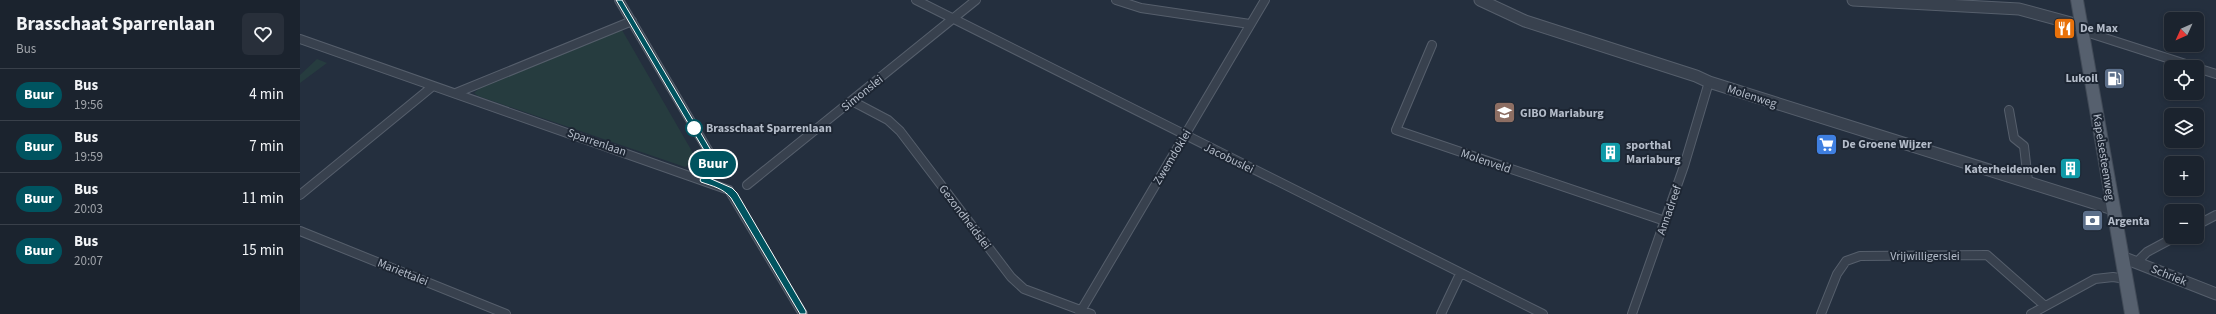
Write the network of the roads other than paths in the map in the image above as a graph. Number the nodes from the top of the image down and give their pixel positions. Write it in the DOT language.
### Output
graph roads {
  1 [pos="619,0"];
  2 [pos="916,0"];
  3 [pos="976,0"];
  4 [pos="1116,0"];
  5 [pos="1265,0"];
  6 [pos="1480,0"];
  7 [pos="1853,0"];
  8 [pos="2077,0"];
  9 [pos="952,19"];
  10 [pos="632,21"];
  11 [pos="1250,24"];
  12 [pos="2082,28"];
  13 [pos="300,39"];
  14 [pos="1432,45"];
  15 [pos="2176,60"];
  16 [pos="2204,70"];
  17 [pos="2216,74"];
  18 [pos="1709,82"];
  19 [pos="433,86"];
  20 [pos="456,93"];
  21 [pos="852,101"];
  22 [pos="2009,110"];
  23 [pos="1184,136"];
  24 [pos="704,180"];
  25 [pos="2028,181"];
  26 [pos="748,184"];
  27 [pos="300,195"];
  28 [pos="2113,209"];
  29 [pos="2216,215"];
  30 [pos="1665,221"];
  31 [pos="2204,221"];
  32 [pos="300,231"];
  33 [pos="2164,243"];
  34 [pos="2122,257"];
  35 [pos="2137,262"];
  36 [pos="1460,274"];
  37 [pos="2126,280"];
  38 [pos="2216,294"];
  39 [pos="2045,306"];
  40 [pos="1080,312"];
  41 [pos="506,314"];
  42 [pos="803,314"];
  43 [pos="1091,314"];
  44 [pos="1441,314"];
  45 [pos="1543,314"];
  46 [pos="1632,314"];
  47 [pos="1821,314"];
  48 [pos="2031,314"];
  49 [pos="2132,314"];
  1 -- 10 [label="street"];
  2 -- 9 [label="street, Jacobuslei"];
  3 -- 9 [label="street, Simonslei"];
  4 -- 11 [label="street"];
  5 -- 11 [label="street, Zwemdoklei"];
  6 -- 18 [label="street, Molenweg"];
  7 -- 12 [label="street"];
  8 -- 12 [label="main road, Kapelsesteenweg"];
  9 -- 21 [label="street, Simonslei"];
  9 -- 23 [label="street, Jacobuslei"];
  10 -- 20 [label="street"];
  10 -- 24 [label="street"];
  11 -- 23 [label="street, Zwemdoklei"];
  12 -- 15 [label="street"];
  12 -- 28 [label="main road, Kapelsesteenweg"];
  13 -- 19 [label="street, Sparrenlaan"];
  14 -- 30 [label="street, Molenveld"];
  16 -- 17 [label="street"];
  18 -- 25 [label="street, Molenweg"];
  18 -- 30 [label="street, Annadreef"];
  19 -- 20 [label="street, Sparrenlaan"];
  19 -- 27 [label="street"];
  20 -- 24 [label="street, Sparrenlaan"];
  21 -- 26 [label="street, Simonslei"];
  21 -- 40 [label="street, Gezondheidslei"];
  22 -- 25 [label="street"];
  23 -- 36 [label="street, Jacobuslei"];
  23 -- 40 [label="street, Zwemdoklei"];
  24 -- 42 [label="street, Sparrenlaan"];
  25 -- 28 [label="street, Molenweg"];
  28 -- 34 [label="main road, Kapelsesteenweg"];
  29 -- 31 [label="street"];
  30 -- 46 [label="street, Annadreef"];
  32 -- 41 [label="street, Mariettalei"];
  33 -- 35 [label="street"];
  34 -- 35 [label="street, Schriek"];
  34 -- 37 [label="main road, Kapelsesteenweg"];
  35 -- 38 [label="street, Schriek"];
  36 -- 44 [label="street"];
  36 -- 45 [label="street, Jacobuslei"];
  37 -- 39 [label="street"];
  37 -- 49 [label="main road, Kapelsesteenweg"];
  39 -- 47 [label="street, Vrijwilligerslei"];
  39 -- 48 [label="street"];
  40 -- 43 [label="street, Gezondheidslei"];
}
